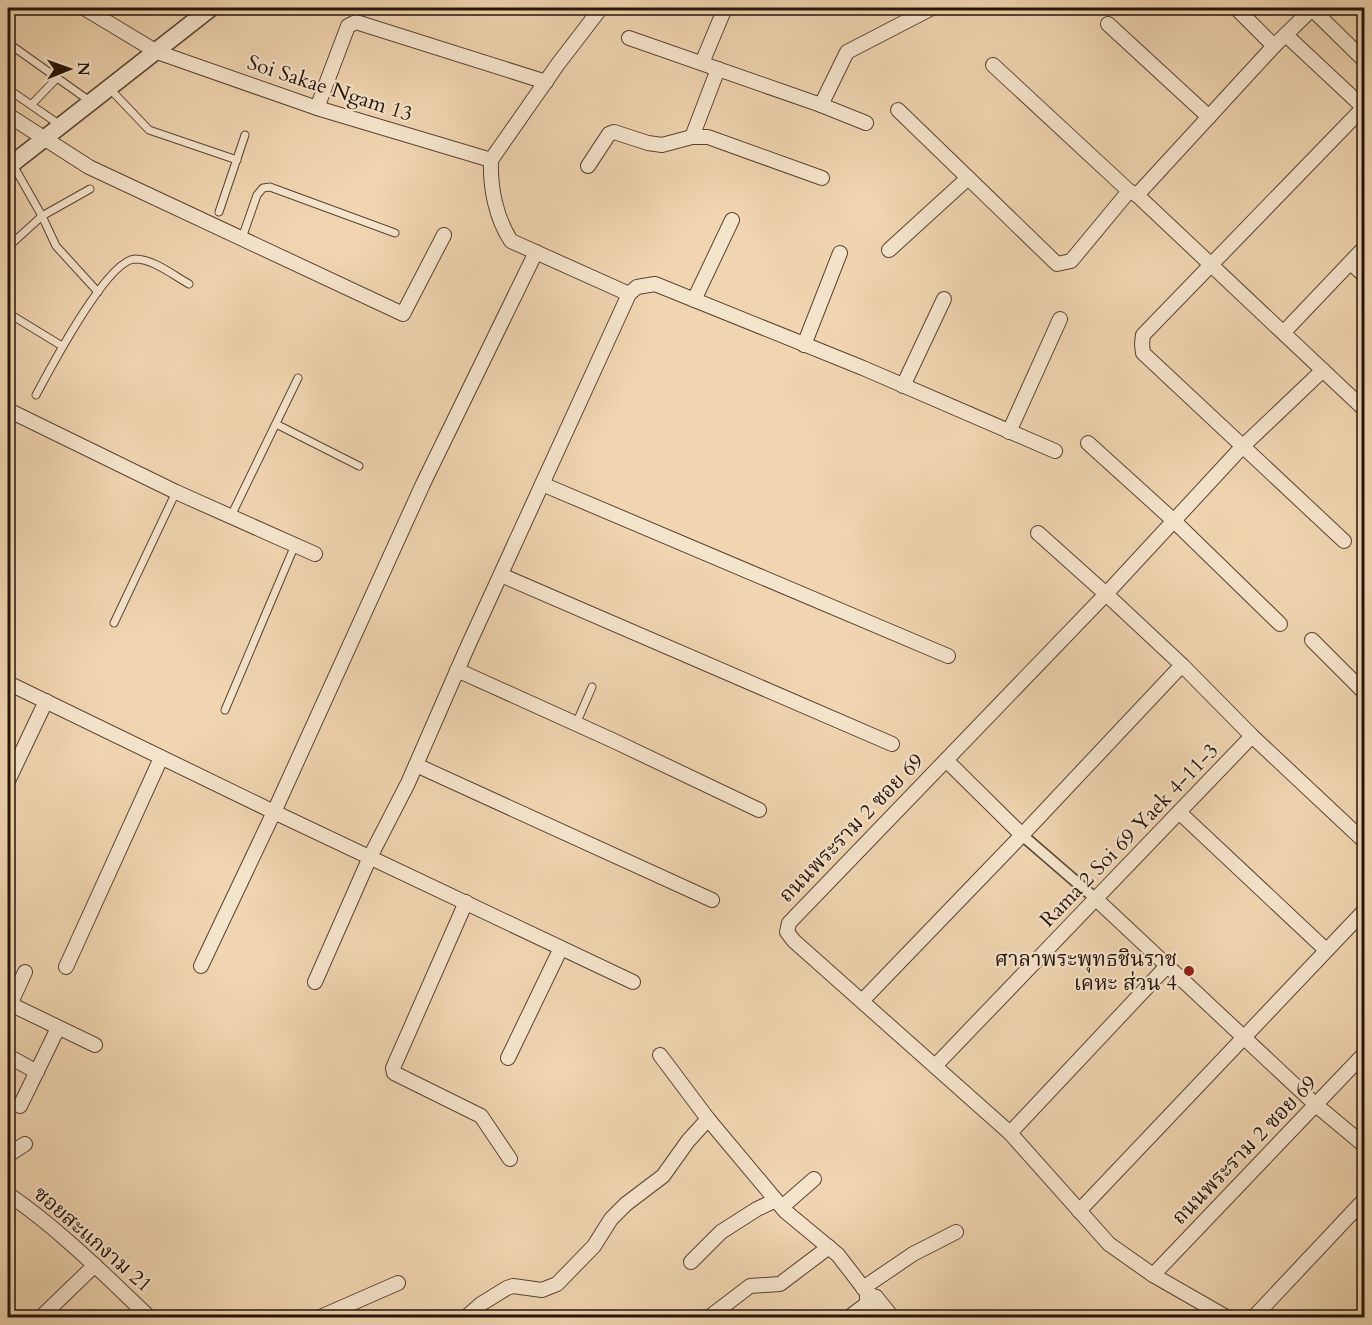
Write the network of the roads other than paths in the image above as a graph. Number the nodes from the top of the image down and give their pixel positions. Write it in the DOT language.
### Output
graph roads {
  1 [pos="84,8"];
  2 [pos="211,8"];
  3 [pos="601,8"];
  4 [pos="725,8"];
  5 [pos="932,8"];
  6 [pos="1236,8"];
  7 [pos="1312,8"];
  8 [pos="1108,24"];
  9 [pos="1286,35"];
  10 [pos="629,38"];
  11 [pos="8,43"];
  12 [pos="1274,46"];
  13 [pos="157,52"];
  14 [pos="1365,60"];
  15 [pos="702,63"];
  16 [pos="993,65"];
  17 [pos="718,69"];
  18 [pos="57,78"];
  19 [pos="546,82"];
  20 [pos="109,88"];
  21 [pos="8,89"];
  22 [pos="91,102"];
  23 [pos="32,104"];
  24 [pos="821,105"];
  25 [pos="317,108"];
  26 [pos="1364,108"];
  27 [pos="898,110"];
  28 [pos="8,115"];
  29 [pos="1209,117"];
  30 [pos="866,123"];
  31 [pos="60,125"];
  32 [pos="245,135"];
  33 [pos="44,137"];
  34 [pos="692,137"];
  35 [pos="237,160"];
  36 [pos="491,160"];
  37 [pos="10,165"];
  38 [pos="588,166"];
  39 [pos="822,178"];
  40 [pos="968,178"];
  41 [pos="90,189"];
  42 [pos="1133,193"];
  43 [pos="219,212"];
  44 [pos="42,216"];
  45 [pos="732,220"];
  46 [pos="395,233"];
  47 [pos="444,235"];
  48 [pos="242,238"];
  49 [pos="8,247"];
  50 [pos="1365,248"];
  51 [pos="889,250"];
  52 [pos="536,252"];
  53 [pos="840,253"];
  54 [pos="1351,263"];
  55 [pos="1212,264"];
  56 [pos="1365,275"];
  57 [pos="189,284"];
  58 [pos="98,292"];
  59 [pos="629,294"];
  60 [pos="944,299"];
  61 [pos="694,300"];
  62 [pos="8,313"];
  63 [pos="1060,319"];
  64 [pos="1284,333"];
  65 [pos="804,345"];
  66 [pos="62,346"];
  67 [pos="1323,370"];
  68 [pos="298,378"];
  69 [pos="903,386"];
  70 [pos="36,394"];
  71 [pos="1365,409"];
  72 [pos="8,410"];
  73 [pos="276,424"];
  74 [pos="1009,432"];
  75 [pos="1089,443"];
  76 [pos="1243,446"];
  77 [pos="1055,451"];
  78 [pos="359,466"];
  79 [pos="542,484"];
  80 [pos="176,492"];
  81 [pos="231,516"];
  82 [pos="1173,520"];
  83 [pos="1038,533"];
  84 [pos="1344,541"];
  85 [pos="295,544"];
  86 [pos="315,554"];
  87 [pos="501,575"];
  88 [pos="1106,594"];
  89 [pos="114,623"];
  90 [pos="1280,624"];
  91 [pos="1312,640"];
  92 [pos="948,656"];
  93 [pos="1182,665"];
  94 [pos="457,670"];
  95 [pos="8,683"];
  96 [pos="592,687"];
  97 [pos="1365,692"];
  98 [pos="46,701"];
  99 [pos="225,710"];
  100 [pos="576,723"];
  101 [pos="1252,736"];
  102 [pos="892,744"];
  103 [pos="161,758"];
  104 [pos="945,760"];
  105 [pos="416,765"];
  106 [pos="8,781"];
  107 [pos="759,810"];
  108 [pos="274,812"];
  109 [pos="1180,813"];
  110 [pos="1022,835"];
  111 [pos="1364,839"];
  112 [pos="370,857"];
  113 [pos="1096,899"];
  114 [pos="712,900"];
  115 [pos="466,903"];
  116 [pos="1365,911"];
  117 [pos="561,948"];
  118 [pos="1326,950"];
  119 [pos="201,966"];
  120 [pos="1167,966"];
  121 [pos="66,967"];
  122 [pos="25,972"];
  123 [pos="315,982"];
  124 [pos="633,982"];
  125 [pos="862,1001"];
  126 [pos="9,1007"];
  127 [pos="58,1028"];
  128 [pos="1245,1036"];
  129 [pos="95,1045"];
  130 [pos="1365,1054"];
  131 [pos="660,1055"];
  132 [pos="8,1056"];
  133 [pos="508,1058"];
  134 [pos="935,1066"];
  135 [pos="37,1072"];
  136 [pos="1316,1105"];
  137 [pos="20,1106"];
  138 [pos="708,1119"];
  139 [pos="1010,1133"];
  140 [pos="25,1144"];
  141 [pos="1365,1146"];
  142 [pos="8,1155"];
  143 [pos="510,1159"];
  144 [pos="814,1179"];
  145 [pos="8,1194"];
  146 [pos="1365,1200"];
  147 [pos="779,1204"];
  148 [pos="1079,1211"];
  149 [pos="956,1232"];
  150 [pos="829,1247"];
  151 [pos="691,1262"];
  152 [pos="95,1265"];
  153 [pos="1152,1275"];
  154 [pos="398,1283"];
  155 [pos="868,1296"];
  156 [pos="39,1317"];
  157 [pos="150,1317"];
  158 [pos="318,1317"];
  159 [pos="465,1317"];
  160 [pos="708,1317"];
  161 [pos="848,1317"];
  162 [pos="878,1317"];
  163 [pos="893,1317"];
  164 [pos="1228,1317"];
  165 [pos="1253,1317"];
  1 -- 13 [label="street, Soi Sakae Ngam 13"];
  2 -- 13 [label="street"];
  3 -- 19 [label="street"];
  4 -- 15 [label="street"];
  5 -- 24 [label="street"];
  6 -- 12 [label="street"];
  7 -- 9 [label="street"];
  7 -- 14 [label="street"];
  8 -- 29 [label="street"];
  9 -- 12 [label="street"];
  9 -- 26 [label="street"];
  10 -- 15 [label="street"];
  11 -- 18 [label="lane"];
  12 -- 29 [label="street"];
  13 -- 20 [label="street"];
  13 -- 25 [label="street, Soi Sakae Ngam 13"];
  15 -- 17 [label="street"];
  16 -- 42 [label="street"];
  17 -- 24 [label="street"];
  17 -- 34 [label="street"];
  18 -- 22 [label="lane"];
  18 -- 23 [label="lane"];
  19 -- 25 [label="street"];
  19 -- 36 [label="street"];
  20 -- 22 [label="street"];
  20 -- 35 [label="lane"];
  21 -- 23 [label="lane"];
  22 -- 31 [label="street"];
  23 -- 31 [label="lane"];
  24 -- 30 [label="street"];
  25 -- 36 [label="street, Soi Sakae Ngam 13"];
  26 -- 55 [label="street"];
  27 -- 40 [label="street"];
  28 -- 33 [label="street"];
  29 -- 42 [label="street"];
  31 -- 33 [label="street"];
  32 -- 35 [label="lane"];
  33 -- 37 [label="street"];
  33 -- 48 [label="street"];
  34 -- 38 [label="street"];
  34 -- 39 [label="street"];
  35 -- 43 [label="lane"];
  36 -- 52 [label="street"];
  37 -- 44 [label="lane"];
  40 -- 42 [label="street"];
  40 -- 51 [label="street"];
  41 -- 44 [label="lane"];
  42 -- 55 [label="street"];
  44 -- 49 [label="lane"];
  44 -- 58 [label="lane"];
  45 -- 61 [label="street"];
  46 -- 48 [label="lane"];
  47 -- 48 [label="street"];
  50 -- 54 [label="street"];
  52 -- 59 [label="street"];
  52 -- 108 [label="street"];
  53 -- 65 [label="street"];
  54 -- 56 [label="street"];
  54 -- 64 [label="street"];
  55 -- 64 [label="street"];
  55 -- 76 [label="street"];
  57 -- 58 [label="lane"];
  58 -- 66 [label="lane"];
  59 -- 61 [label="street"];
  59 -- 79 [label="street"];
  60 -- 69 [label="street"];
  61 -- 65 [label="street"];
  62 -- 66 [label="lane"];
  63 -- 74 [label="street"];
  64 -- 67 [label="street"];
  65 -- 69 [label="street"];
  66 -- 70 [label="lane"];
  67 -- 71 [label="street"];
  67 -- 76 [label="street, ถนนพระราม 2 ซอย 69"];
  68 -- 73 [label="lane"];
  69 -- 74 [label="street"];
  72 -- 80 [label="street"];
  73 -- 78 [label="lane"];
  73 -- 81 [label="lane"];
  74 -- 77 [label="street"];
  75 -- 82 [label="street"];
  76 -- 82 [label="street, ถนนพระราม 2 ซอย 69"];
  76 -- 84 [label="street"];
  79 -- 87 [label="street"];
  79 -- 92 [label="street"];
  80 -- 81 [label="street"];
  80 -- 89 [label="lane"];
  81 -- 85 [label="street"];
  82 -- 88 [label="street, ถนนพระราม 2 ซอย 69"];
  82 -- 90 [label="street"];
  83 -- 88 [label="street"];
  85 -- 86 [label="street"];
  85 -- 99 [label="lane"];
  87 -- 94 [label="street"];
  87 -- 102 [label="street"];
  88 -- 93 [label="street"];
  88 -- 104 [label="street, ถนนพระราม 2 ซอย 69"];
  91 -- 97 [label="street"];
  93 -- 101 [label="street"];
  93 -- 110 [label="street"];
  94 -- 100 [label="street"];
  94 -- 105 [label="street"];
  95 -- 98 [label="street"];
  96 -- 100 [label="lane"];
  98 -- 103 [label="street"];
  98 -- 106 [label="street"];
  100 -- 107 [label="street"];
  101 -- 109 [label="street, Rama 2 Soi 69 Yaek 4-11-3"];
  101 -- 111 [label="street"];
  103 -- 108 [label="street"];
  103 -- 121 [label="street"];
  104 -- 110 [label="street, ถนนพระราม 2 ซอย 69"];
  104 -- 125 [label="street, ถนนพระราม 2 ซอย 69"];
  105 -- 112 [label="street"];
  105 -- 114 [label="street"];
  108 -- 112 [label="street"];
  108 -- 119 [label="street"];
  109 -- 113 [label="street, Rama 2 Soi 69 Yaek 4-11-3"];
  109 -- 118 [label="street"];
  110 -- 113 [label="street"];
  110 -- 125 [label="street"];
  112 -- 115 [label="street"];
  112 -- 123 [label="street"];
  113 -- 120 [label="street"];
  113 -- 134 [label="street, Rama 2 Soi 69 Yaek 4-11-3"];
  115 -- 117 [label="street"];
  115 -- 143 [label="street"];
  116 -- 118 [label="street"];
  117 -- 124 [label="street"];
  117 -- 133 [label="street"];
  118 -- 128 [label="street"];
  120 -- 128 [label="street"];
  120 -- 139 [label="street"];
  122 -- 126 [label="street"];
  125 -- 134 [label="street, ถนนพระราม 2 ซอย 69"];
  126 -- 127 [label="street"];
  127 -- 129 [label="street"];
  127 -- 135 [label="street"];
  128 -- 136 [label="street"];
  128 -- 148 [label="street"];
  130 -- 136 [label="street, ถนนพระราม 2 ซอย 69"];
  131 -- 138 [label="street"];
  132 -- 135 [label="street"];
  134 -- 139 [label="street, ถนนพระราม 2 ซอย 69"];
  135 -- 137 [label="street"];
  136 -- 141 [label="street"];
  136 -- 153 [label="street, ถนนพระราม 2 ซอย 69"];
  138 -- 147 [label="street"];
  138 -- 159 [label="street"];
  139 -- 148 [label="street, ถนนพระราม 2 ซอย 69"];
  140 -- 142 [label="street"];
  144 -- 147 [label="street"];
  145 -- 152 [label="street, ซอยสะแกงาม 21"];
  146 -- 165 [label="street"];
  147 -- 150 [label="street"];
  147 -- 151 [label="street"];
  148 -- 153 [label="street, ถนนพระราม 2 ซอย 69"];
  149 -- 155 [label="street"];
  150 -- 155 [label="street"];
  150 -- 160 [label="street"];
  152 -- 156 [label="street"];
  152 -- 157 [label="street, ซอยสะแกงาม 21"];
  153 -- 164 [label="street, ถนนพระราม 2 ซอย 69"];
  154 -- 158 [label="street"];
  155 -- 161 [label="street"];
  155 -- 162 [label="street"];
  155 -- 163 [label="street"];
}
